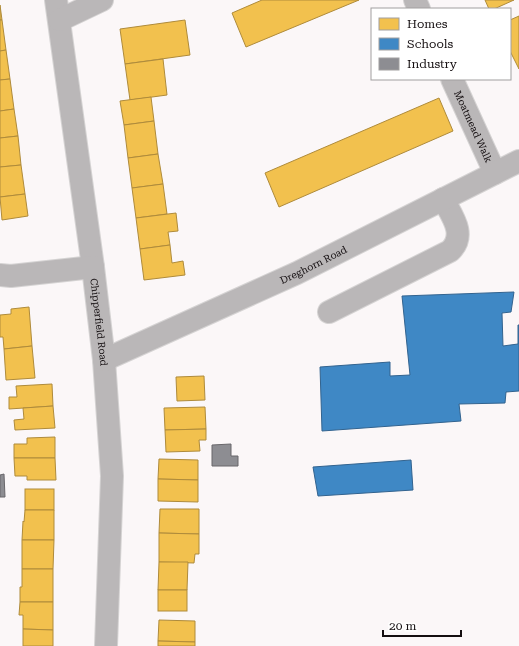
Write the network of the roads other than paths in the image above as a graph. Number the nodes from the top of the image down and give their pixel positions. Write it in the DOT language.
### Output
graph roads {
  1 [pos="102,0"];
  2 [pos="58,10"];
  3 [pos="452,80"];
  4 [pos="519,162"];
  5 [pos="495,173"];
  6 [pos="443,199"];
  7 [pos="93,267"];
  8 [pos="0,274"];
  9 [pos="329,312"];
  10 [pos="104,360"];
  11 [pos="106,646"];
  1 -- 2 [label="street"];
  2 -- 7 [label="street, Chipperfield Road"];
  3 -- 5 [label="street, Moatmead Walk"];
  4 -- 5 [label="street, Dreghorn Road"];
  5 -- 6 [label="street, Dreghorn Road"];
  6 -- 9 [label="street"];
  6 -- 10 [label="street, Dreghorn Road"];
  7 -- 8 [label="street"];
  7 -- 10 [label="street, Chipperfield Road"];
  10 -- 11 [label="street, Chipperfield Road"];
}
